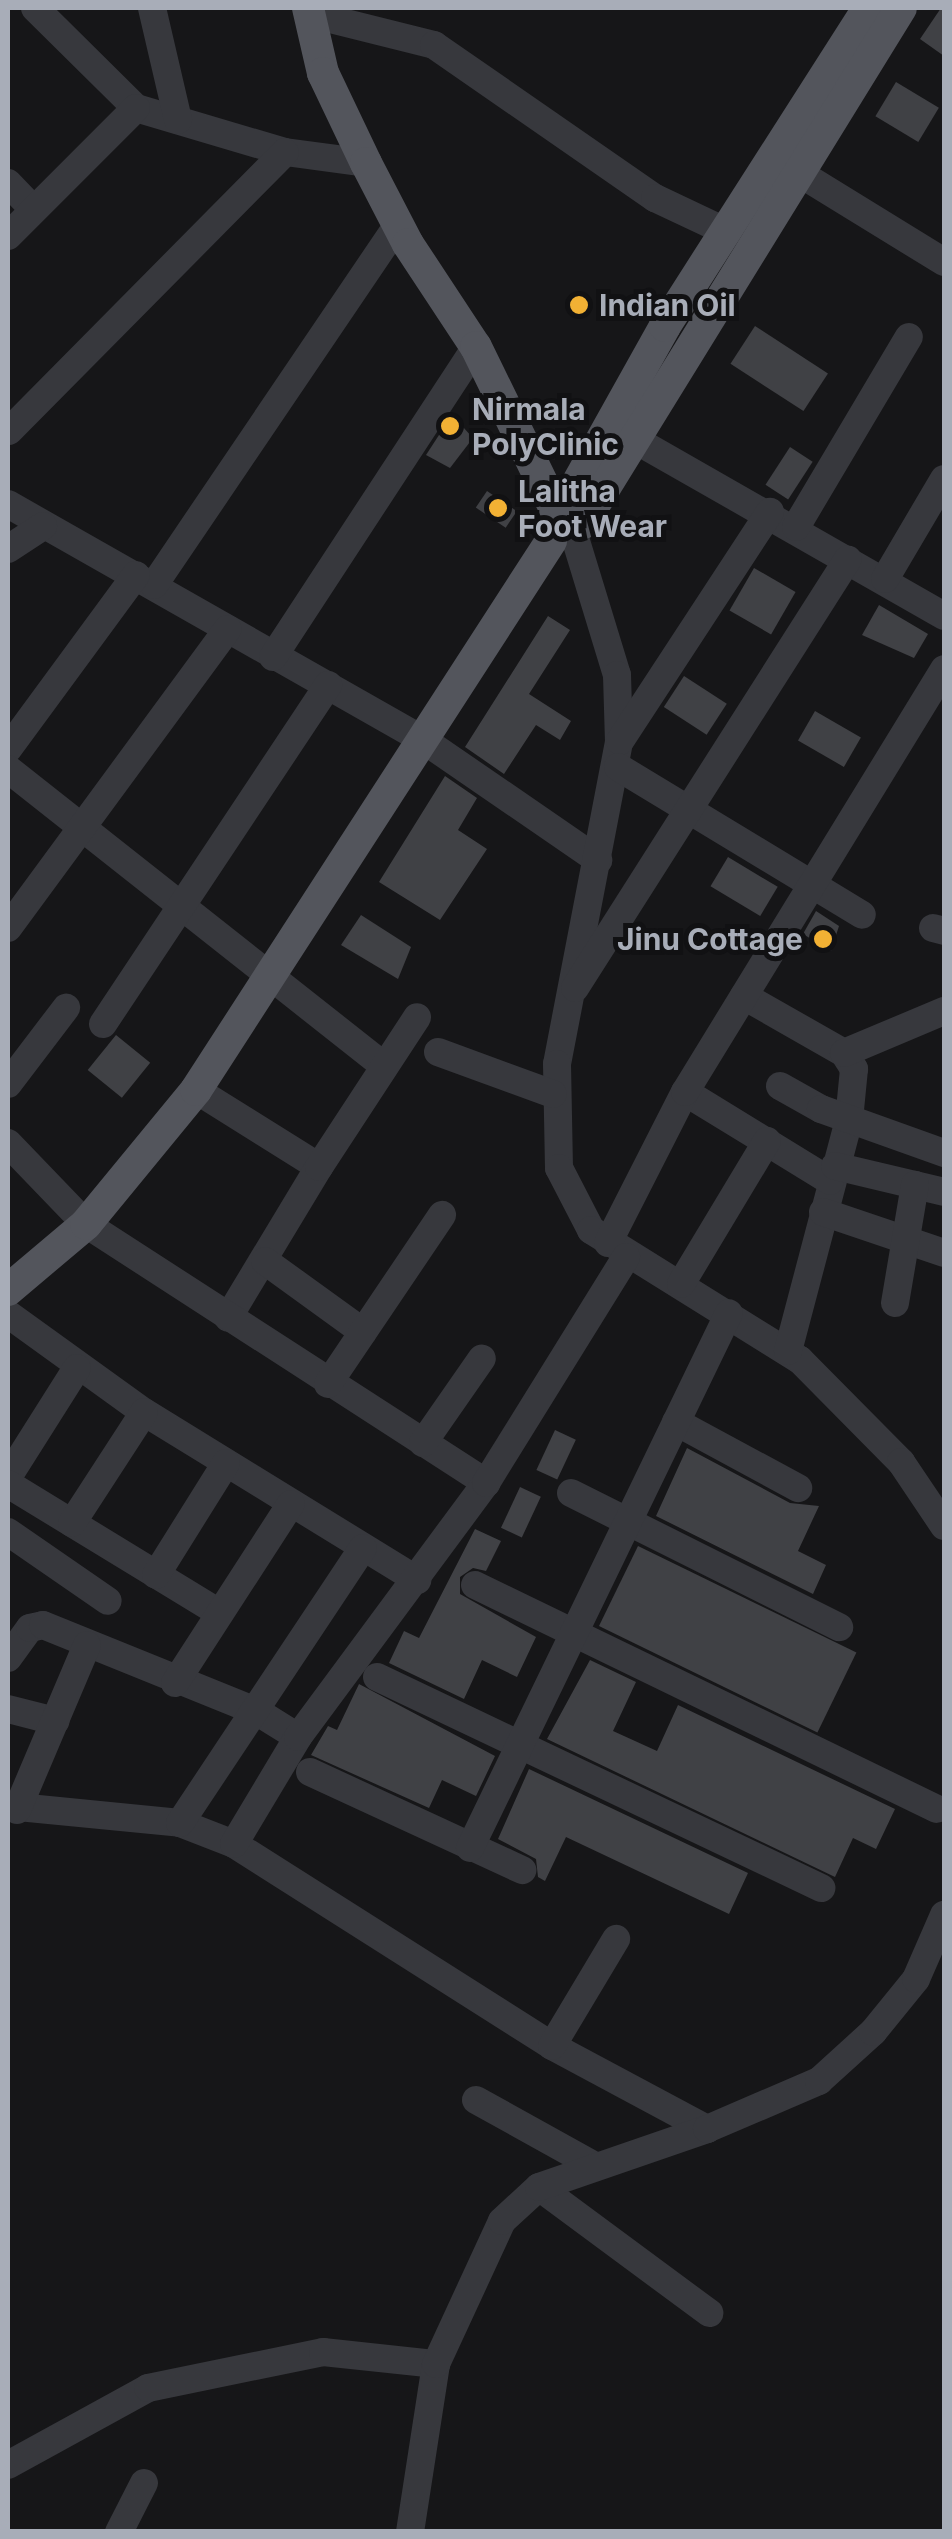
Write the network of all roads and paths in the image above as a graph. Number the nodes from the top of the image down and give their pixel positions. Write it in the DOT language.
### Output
graph roads {
  1 [pos="35,8"];
  2 [pos="152,8"];
  3 [pos="868,8"];
  4 [pos="901,8"];
  5 [pos="309,11"];
  6 [pos="136,108"];
  7 [pos="178,120"];
  8 [pos="286,152"];
  9 [pos="366,162"];
  10 [pos="796,172"];
  11 [pos="8,183"];
  12 [pos="34,210"];
  13 [pos="398,225"];
  14 [pos="727,232"];
  15 [pos="8,236"];
  16 [pos="943,257"];
  17 [pos="910,336"];
  18 [pos="476,347"];
  19 [pos="9,431"];
  20 [pos="632,438"];
  21 [pos="944,479"];
  22 [pos="8,504"];
  23 [pos="770,512"];
  24 [pos="566,524"];
  25 [pos="43,526"];
  26 [pos="796,527"];
  27 [pos="8,549"];
  28 [pos="848,559"];
  29 [pos="885,579"];
  30 [pos="145,580"];
  31 [pos="944,616"];
  32 [pos="228,629"];
  33 [pos="273,657"];
  34 [pos="944,669"];
  35 [pos="328,685"];
  36 [pos="422,739"];
  37 [pos="618,755"];
  38 [pos="9,768"];
  39 [pos="694,811"];
  40 [pos="85,826"];
  41 [pos="598,860"];
  42 [pos="809,887"];
  43 [pos="184,906"];
  44 [pos="862,915"];
  45 [pos="8,928"];
  46 [pos="272,975"];
  47 [pos="744,996"];
  48 [pos="566,1001"];
  49 [pos="66,1008"];
  50 [pos="944,1011"];
  51 [pos="417,1017"];
  52 [pos="103,1024"];
  53 [pos="438,1052"];
  54 [pos="844,1053"];
  55 [pos="384,1065"];
  56 [pos="8,1084"];
  57 [pos="780,1086"];
  58 [pos="196,1090"];
  59 [pos="685,1092"];
  60 [pos="554,1094"];
  61 [pos="850,1120"];
  62 [pos="768,1141"];
  63 [pos="8,1142"];
  64 [pos="944,1153"];
  65 [pos="320,1167"];
  66 [pos="833,1173"];
  67 [pos="916,1185"];
  68 [pos="944,1192"];
  69 [pos="822,1212"];
  70 [pos="442,1214"];
  71 [pos="86,1224"];
  72 [pos="906,1239"];
  73 [pos="617,1250"];
  74 [pos="944,1253"];
  75 [pos="265,1262"];
  76 [pos="681,1284"];
  77 [pos="8,1290"];
  78 [pos="895,1303"];
  79 [pos="729,1313"];
  80 [pos="8,1314"];
  81 [pos="228,1318"];
  82 [pos="363,1332"];
  83 [pos="788,1351"];
  84 [pos="482,1358"];
  85 [pos="77,1368"];
  86 [pos="328,1384"];
  87 [pos="144,1412"];
  88 [pos="676,1422"];
  89 [pos="422,1444"];
  90 [pos="226,1464"];
  91 [pos="907,1472"];
  92 [pos="8,1480"];
  93 [pos="486,1482"];
  94 [pos="944,1482"];
  95 [pos="798,1488"];
  96 [pos="570,1493"];
  97 [pos="291,1504"];
  98 [pos="627,1520"];
  99 [pos="72,1523"];
  100 [pos="944,1526"];
  101 [pos="8,1532"];
  102 [pos="363,1548"];
  103 [pos="156,1575"];
  104 [pos="417,1580"];
  105 [pos="475,1585"];
  106 [pos="108,1601"];
  107 [pos="218,1612"];
  108 [pos="839,1627"];
  109 [pos="575,1634"];
  110 [pos="87,1645"];
  111 [pos="8,1658"];
  112 [pos="377,1677"];
  113 [pos="174,1683"];
  114 [pos="8,1709"];
  115 [pos="256,1712"];
  116 [pos="55,1722"];
  117 [pos="298,1737"];
  118 [pos="524,1742"];
  119 [pos="310,1772"];
  120 [pos="12,1808"];
  121 [pos="937,1810"];
  122 [pos="180,1823"];
  123 [pos="234,1844"];
  124 [pos="470,1848"];
  125 [pos="522,1870"];
  126 [pos="821,1888"];
  127 [pos="944,1915"];
  128 [pos="616,1939"];
  129 [pos="552,2046"];
  130 [pos="476,2100"];
  131 [pos="706,2129"];
  132 [pos="595,2166"];
  133 [pos="538,2187"];
  134 [pos="709,2313"];
  135 [pos="436,2364"];
  136 [pos="8,2465"];
  137 [pos="144,2483"];
  138 [pos="119,2532"];
  139 [pos="410,2532"];
  1 -- 6 [label="street"];
  2 -- 7 [label="street"];
  3 -- 14 [label="main road"];
  4 -- 10 [label="main road"];
  5 -- 9 [label="main road"];
  5 -- 14 [label="street"];
  6 -- 7 [label="street"];
  6 -- 12 [label="street"];
  7 -- 8 [label="street"];
  8 -- 9 [label="street"];
  8 -- 19 [label="street"];
  9 -- 13 [label="main road"];
  10 -- 16 [label="street"];
  10 -- 20 [label="main road"];
  11 -- 12 [label="street"];
  12 -- 15 [label="street"];
  13 -- 18 [label="main road"];
  13 -- 30 [label="street"];
  14 -- 24 [label="main road"];
  17 -- 26 [label="street"];
  18 -- 24 [label="main road"];
  18 -- 33 [label="street"];
  20 -- 23 [label="street"];
  20 -- 24 [label="main road"];
  21 -- 29 [label="street"];
  22 -- 25 [label="street"];
  23 -- 26 [label="street"];
  23 -- 37 [label="street"];
  24 -- 36 [label="main road"];
  24 -- 37 [label="street"];
  25 -- 27 [label="street"];
  25 -- 30 [label="street"];
  26 -- 28 [label="street"];
  28 -- 29 [label="street"];
  28 -- 39 [label="street"];
  29 -- 31 [label="street"];
  30 -- 32 [label="street"];
  30 -- 38 [label="street"];
  32 -- 33 [label="street"];
  32 -- 40 [label="street"];
  33 -- 35 [label="street"];
  34 -- 42 [label="street"];
  35 -- 36 [label="street"];
  35 -- 43 [label="street"];
  36 -- 41 [label="street"];
  36 -- 46 [label="main road"];
  37 -- 39 [label="street"];
  37 -- 41 [label="street"];
  38 -- 40 [label="street"];
  39 -- 42 [label="street"];
  39 -- 48 [label="street"];
  40 -- 43 [label="street"];
  40 -- 45 [label="street"];
  41 -- 48 [label="street"];
  42 -- 44 [label="street"];
  42 -- 47 [label="street"];
  43 -- 46 [label="street"];
  43 -- 52 [label="street"];
  46 -- 55 [label="street"];
  46 -- 58 [label="main road"];
  47 -- 54 [label="street"];
  47 -- 59 [label="street"];
  48 -- 60 [label="street"];
  49 -- 56 [label="street"];
  50 -- 54 [label="street"];
  51 -- 55 [label="street"];
  53 -- 60 [label="street"];
  54 -- 61 [label="street"];
  55 -- 65 [label="street"];
  57 -- 61 [label="street"];
  58 -- 65 [label="street"];
  58 -- 71 [label="main road"];
  59 -- 62 [label="street"];
  59 -- 73 [label="street"];
  60 -- 73 [label="street"];
  61 -- 64 [label="street"];
  61 -- 66 [label="street"];
  62 -- 66 [label="street"];
  62 -- 76 [label="street"];
  63 -- 71 [label="street"];
  65 -- 75 [label="street"];
  66 -- 67 [label="street"];
  66 -- 69 [label="street"];
  67 -- 68 [label="street"];
  67 -- 72 [label="street"];
  69 -- 72 [label="street"];
  69 -- 83 [label="street"];
  70 -- 82 [label="street"];
  71 -- 77 [label="main road"];
  71 -- 81 [label="street"];
  72 -- 74 [label="street"];
  72 -- 78 [label="street"];
  73 -- 76 [label="street"];
  73 -- 93 [label="street"];
  75 -- 81 [label="street"];
  75 -- 82 [label="street"];
  76 -- 79 [label="street"];
  79 -- 83 [label="street"];
  79 -- 88 [label="street"];
  80 -- 85 [label="street"];
  81 -- 86 [label="street"];
  82 -- 86 [label="street"];
  83 -- 91 [label="street"];
  84 -- 89 [label="street"];
  85 -- 87 [label="street"];
  85 -- 92 [label="street"];
  86 -- 89 [label="street"];
  87 -- 90 [label="street"];
  87 -- 99 [label="street"];
  88 -- 95 [label="street"];
  88 -- 98 [label="street"];
  89 -- 93 [label="street"];
  90 -- 97 [label="street"];
  90 -- 103 [label="street"];
  91 -- 94 [label="street"];
  91 -- 100 [label="street"];
  92 -- 99 [label="street"];
  93 -- 104 [label="street"];
  96 -- 98 [label="street"];
  97 -- 102 [label="street"];
  97 -- 107 [label="street"];
  98 -- 108 [label="street"];
  98 -- 109 [label="street"];
  99 -- 103 [label="street"];
  101 -- 106 [label="street"];
  102 -- 104 [label="street"];
  102 -- 115 [label="street"];
  103 -- 107 [label="street"];
  104 -- 117 [label="street"];
  105 -- 109 [label="street"];
  107 -- 113 [label="street"];
  109 -- 118 [label="street"];
  109 -- 121 [label="street"];
  110 -- 111 [label="street"];
  110 -- 113 [label="street"];
  110 -- 116 [label="street"];
  112 -- 118 [label="street"];
  113 -- 115 [label="street"];
  114 -- 116 [label="street"];
  115 -- 117 [label="street"];
  115 -- 122 [label="street"];
  116 -- 120 [label="street"];
  117 -- 123 [label="street"];
  118 -- 124 [label="street"];
  118 -- 126 [label="street"];
  119 -- 124 [label="street"];
  120 -- 122 [label="street"];
  122 -- 123 [label="street"];
  123 -- 129 [label="street"];
  124 -- 125 [label="street"];
  127 -- 131 [label="street"];
  128 -- 129 [label="street"];
  129 -- 131 [label="street"];
  130 -- 132 [label="street"];
  131 -- 132 [label="street"];
  132 -- 133 [label="street"];
  133 -- 134 [label="street"];
  133 -- 135 [label="street"];
  135 -- 136 [label="street"];
  135 -- 139 [label="street"];
  137 -- 138 [label="street"];
}
